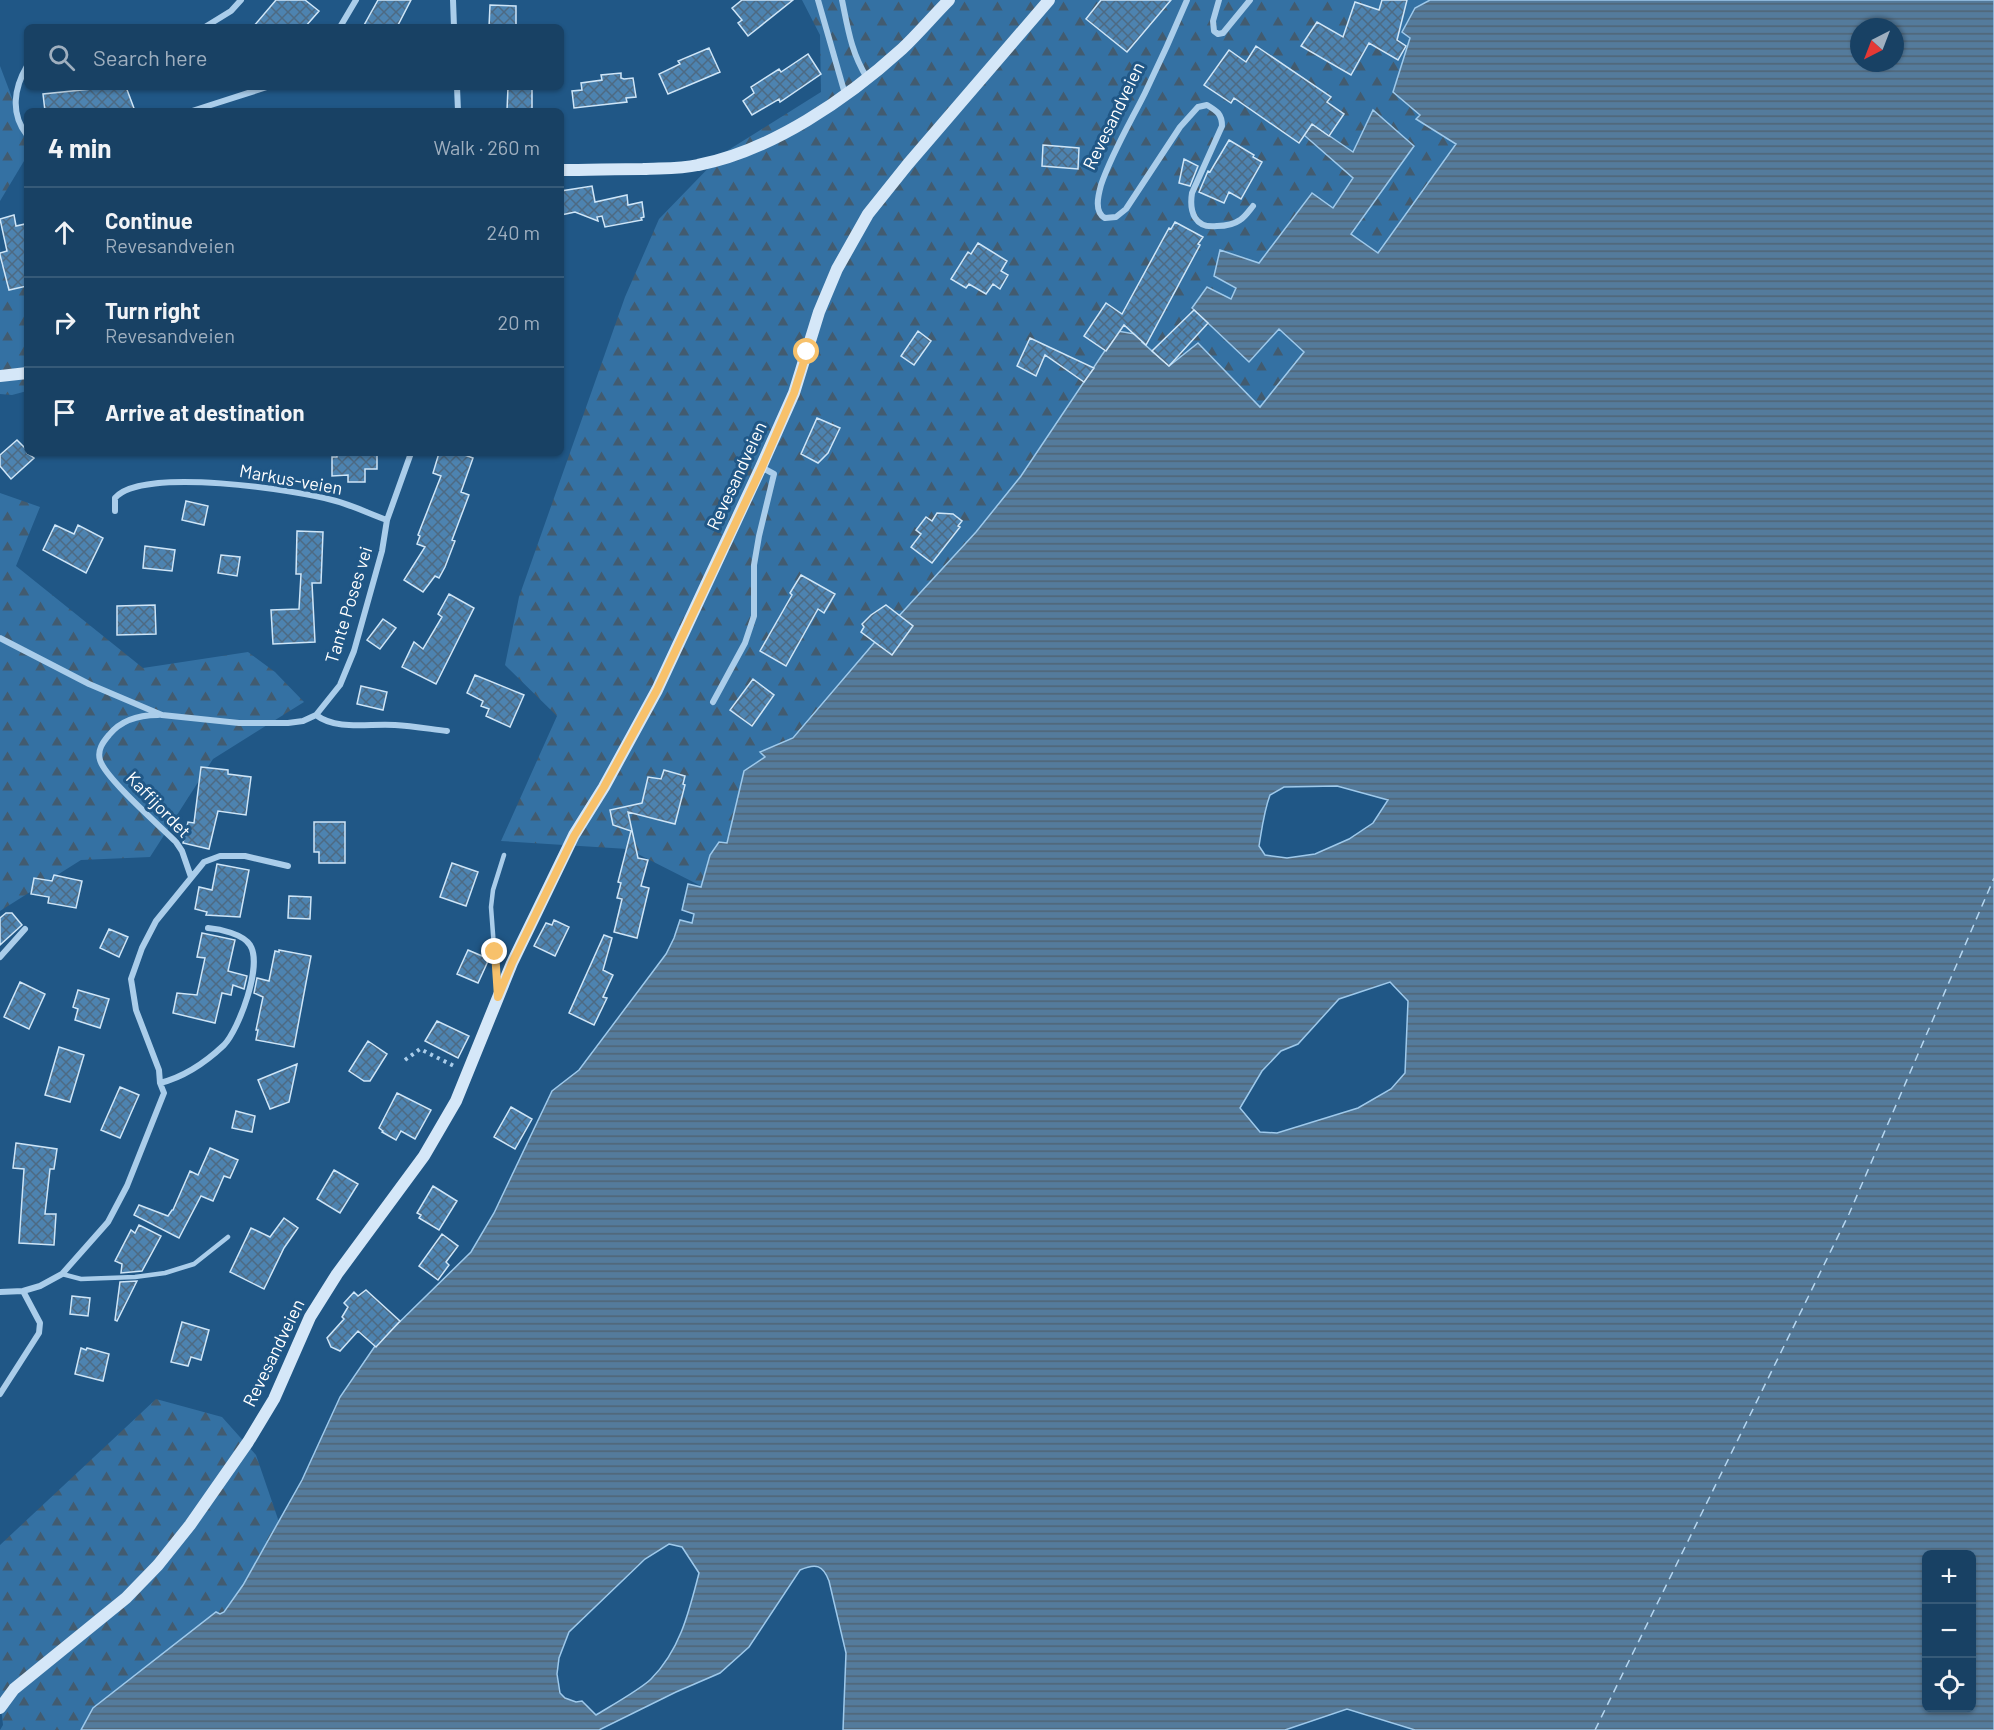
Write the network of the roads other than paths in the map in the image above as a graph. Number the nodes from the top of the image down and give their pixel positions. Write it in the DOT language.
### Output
graph roads {
  1 [pos="242,0"];
  2 [pos="356,0"];
  3 [pos="453,0"];
  4 [pos="818,0"];
  5 [pos="842,0"];
  6 [pos="949,0"];
  7 [pos="1049,0"];
  8 [pos="1187,0"];
  9 [pos="1218,0"];
  10 [pos="1250,0"];
  11 [pos="210,24"];
  12 [pos="342,24"];
  13 [pos="454,24"];
  14 [pos="24,72"];
  15 [pos="867,78"];
  16 [pos="258,90"];
  17 [pos="457,90"];
  18 [pos="845,94"];
  19 [pos="201,108"];
  20 [pos="458,108"];
  21 [pos="24,130"];
  22 [pos="564,170"];
  23 [pos="1253,206"];
  24 [pos="24,373"];
  25 [pos="0,376"];
  26 [pos="410,456"];
  27 [pos="762,467"];
  28 [pos="115,511"];
  29 [pos="387,520"];
  30 [pos="0,638"];
  31 [pos="713,702"];
  32 [pos="162,715"];
  33 [pos="316,715"];
  34 [pos="447,731"];
  35 [pos="504,855"];
  36 [pos="288,866"];
  37 [pos="190,877"];
  38 [pos="208,928"];
  39 [pos="25,929"];
  40 [pos="0,957"];
  41 [pos="498,997"];
  42 [pos="160,1083"];
  43 [pos="228,1237"];
  44 [pos="62,1274"];
  45 [pos="23,1291"];
  46 [pos="0,1292"];
  47 [pos="0,1394"];
  48 [pos="0,1708"];
  1 -- 11 [label="street"];
  2 -- 12 [label="street"];
  3 -- 13 [label="street"];
  4 -- 18 [label="street"];
  5 -- 15 [label="street"];
  6 -- 15 [label="main road"];
  7 -- 27 [label="main road, Revesandveien"];
  8 -- 23 [label="street, Revesandveien"];
  9 -- 10 [label="street"];
  14 -- 21 [label="street"];
  15 -- 18 [label="main road"];
  16 -- 19 [label="street"];
  17 -- 20 [label="street"];
  18 -- 22 [label="main road"];
  24 -- 25 [label="main road"];
  26 -- 29 [label="street, Tante Poses vei"];
  27 -- 31 [label="street"];
  27 -- 41 [label="main road, Revesandveien"];
  28 -- 29 [label="street, Markus-veien"];
  29 -- 33 [label="street, Tante Poses vei"];
  30 -- 32 [label="street"];
  32 -- 33 [label="street"];
  32 -- 37 [label="street, Kaffijordet"];
  33 -- 34 [label="street"];
  35 -- 41 [label="lane, Revesandveien"];
  36 -- 37 [label="street"];
  37 -- 42 [label="street"];
  38 -- 42 [label="street"];
  39 -- 40 [label="street"];
  41 -- 48 [label="main road, Revesandveien"];
  42 -- 44 [label="street"];
  43 -- 44 [label="lane"];
  44 -- 45 [label="street"];
  45 -- 46 [label="street"];
  45 -- 47 [label="street"];
}
